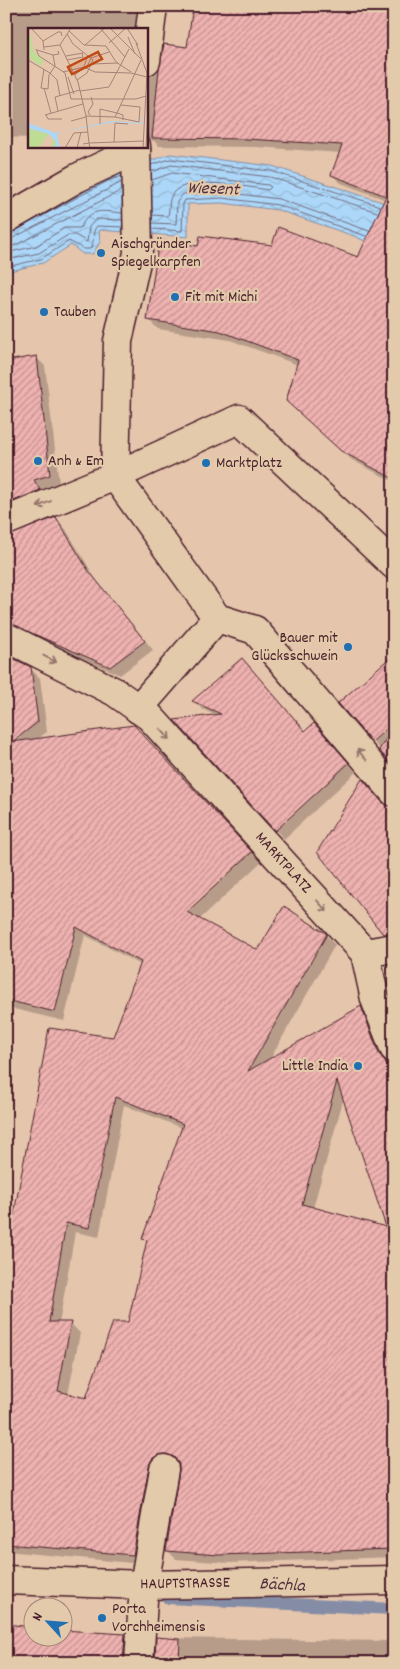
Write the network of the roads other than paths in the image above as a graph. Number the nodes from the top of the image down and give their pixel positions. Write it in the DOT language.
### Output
graph roads {
  1 [pos="153,6"];
  2 [pos="148,45"];
  3 [pos="136,148"];
  4 [pos="6,219"];
  5 [pos="115,476"];
  6 [pos="6,521"];
  7 [pos="392,560"];
  8 [pos="217,618"];
  9 [pos="6,637"];
  10 [pos="138,709"];
  11 [pos="394,792"];
  12 [pos="394,948"];
  13 [pos="365,953"];
  14 [pos="394,1048"];
  15 [pos="164,1470"];
  16 [pos="6,1580"];
  17 [pos="394,1580"];
  18 [pos="144,1585"];
  19 [pos="138,1663"];
  1 -- 2 [label="street"];
  3 -- 4 [label="street"];
  3 -- 5 [label="street"];
  5 -- 6 [label="street, one-way"];
  5 -- 7 [label="street"];
  5 -- 8 [label="street"];
  8 -- 10 [label="street"];
  11 -- 8 [label="street, one-way"];
  9 -- 10 [label="street, MARKTPLATZ, one-way"];
  10 -- 13 [label="street, MARKTPLATZ, one-way"];
  12 -- 13 [label="street"];
  13 -- 14 [label="street"];
  15 -- 18 [label="street"];
  16 -- 18 [label="street, HAUPTSTRASSE"];
  17 -- 18 [label="street, HAUPTSTRASSE"];
  18 -- 19 [label="street"];
}
